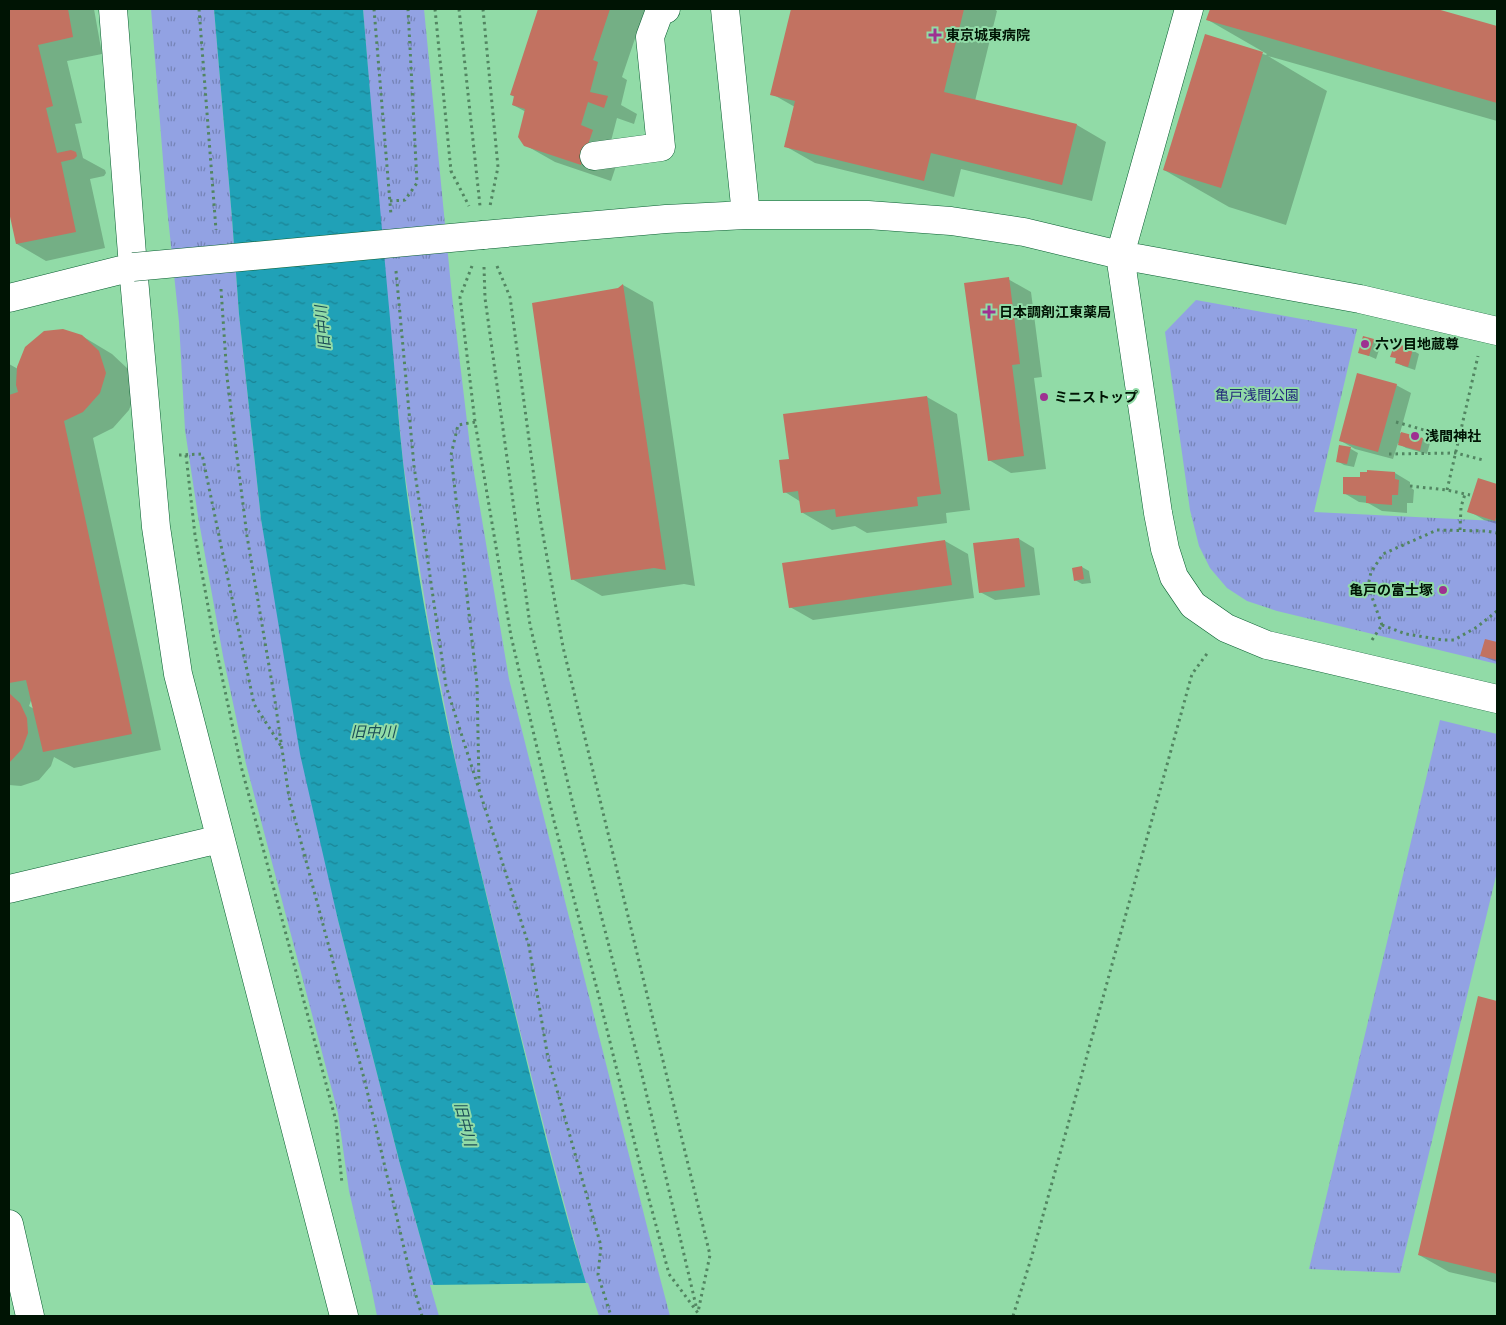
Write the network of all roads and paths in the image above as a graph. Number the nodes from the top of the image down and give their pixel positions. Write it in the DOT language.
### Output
graph roads {
  1 [pos="114,9"];
  2 [pos="198,9"];
  3 [pos="374,9"];
  4 [pos="408,9"];
  5 [pos="434,9"];
  6 [pos="459,9"];
  7 [pos="483,9"];
  8 [pos="666,9"];
  9 [pos="725,9"];
  10 [pos="1189,9"];
  11 [pos="594,156"];
  12 [pos="390,201"];
  13 [pos="490,207"];
  14 [pos="470,209"];
  15 [pos="746,215"];
  16 [pos="391,220"];
  17 [pos="482,222"];
  18 [pos="217,238"];
  19 [pos="1120,255"];
  20 [pos="472,266"];
  21 [pos="497,266"];
  22 [pos="133,267"];
  23 [pos="484,267"];
  24 [pos="396,270"];
  25 [pos="220,287"];
  26 [pos="9,298"];
  27 [pos="1497,331"];
  28 [pos="1479,350"];
  29 [pos="475,422"];
  30 [pos="1396,422"];
  31 [pos="1459,440"];
  32 [pos="1456,453"];
  33 [pos="1389,454"];
  34 [pos="186,455"];
  35 [pos="150,457"];
  36 [pos="1483,460"];
  37 [pos="1410,486"];
  38 [pos="1447,490"];
  39 [pos="1465,494"];
  40 [pos="1470,495"];
  41 [pos="1460,530"];
  42 [pos="1497,533"];
  43 [pos="1497,611"];
  44 [pos="1382,625"];
  45 [pos="1226,628"];
  46 [pos="1370,642"];
  47 [pos="1497,699"];
  48 [pos="282,748"];
  49 [pos="480,790"];
  50 [pos="220,839"];
  51 [pos="9,889"];
  52 [pos="342,1186"];
  53 [pos="9,1224"];
  54 [pos="698,1313"];
  55 [pos="30,1316"];
  56 [pos="344,1316"];
  57 [pos="422,1316"];
  58 [pos="611,1316"];
  59 [pos="1013,1316"];
  1 -- 22 [label="street"];
  2 -- 18 [label="path"];
  3 -- 12 [label="path"];
  4 -- 12 [label="path"];
  5 -- 14 [label="path"];
  6 -- 17 [label="path"];
  7 -- 13 [label="path"];
  8 -- 11 [label="street"];
  9 -- 15 [label="street"];
  10 -- 19 [label="street"];
  12 -- 16 [label="path"];
  15 -- 17 [label="street"];
  15 -- 19 [label="street"];
  17 -- 22 [label="street, bridge"];
  19 -- 27 [label="street"];
  19 -- 45 [label="street"];
  20 -- 29 [label="path"];
  21 -- 54 [label="path"];
  22 -- 26 [label="street"];
  22 -- 35 [label="street"];
  23 -- 54 [label="path"];
  24 -- 49 [label="path"];
  25 -- 48 [label="path"];
  28 -- 31 [label="path"];
  29 -- 49 [label="path"];
  29 -- 54 [label="path"];
  30 -- 31 [label="path"];
  31 -- 32 [label="path"];
  32 -- 33 [label="path"];
  32 -- 36 [label="path"];
  32 -- 38 [label="path"];
  34 -- 35 [label="path"];
  34 -- 48 [label="path"];
  34 -- 52 [label="path"];
  35 -- 50 [label="street"];
  37 -- 38 [label="path"];
  38 -- 39 [label="path"];
  39 -- 40 [label="path"];
  39 -- 41 [label="path"];
  41 -- 42 [label="path"];
  41 -- 44 [label="path"];
  43 -- 44 [label="path"];
  44 -- 46 [label="path"];
  45 -- 47 [label="street"];
  45 -- 59 [label="path"];
  48 -- 57 [label="path"];
  49 -- 58 [label="path"];
  50 -- 51 [label="street"];
  50 -- 56 [label="street"];
  53 -- 55 [label="street"];
}
